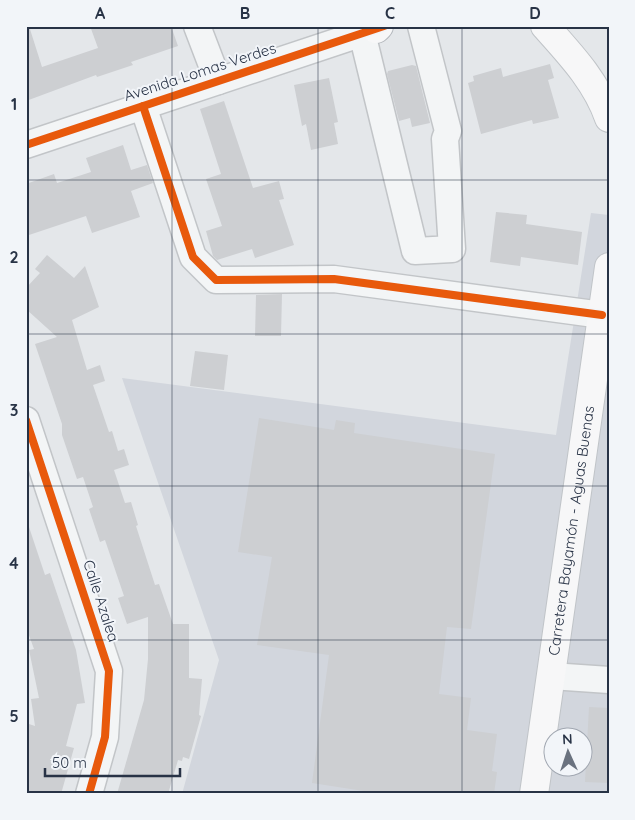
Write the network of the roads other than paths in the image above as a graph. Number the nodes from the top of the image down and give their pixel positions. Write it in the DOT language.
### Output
graph roads {
  1 [pos="197,26"];
  2 [pos="421,26"];
  3 [pos="545,26"];
  4 [pos="375,29"];
  5 [pos="218,81"];
  6 [pos="143,106"];
  7 [pos="609,118"];
  8 [pos="26,145"];
  9 [pos="608,281"];
  10 [pos="602,315"];
  11 [pos="26,420"];
  12 [pos="551,676"];
  13 [pos="609,680"];
  14 [pos="89,794"];
  15 [pos="534,794"];
  1 -- 5 [label="street"];
  2 -- 4 [label="street"];
  3 -- 7 [label="main road"];
  4 -- 5 [label="street, Avenida Lomas Verdes"];
  5 -- 6 [label="street, Avenida Lomas Verdes"];
  6 -- 8 [label="street, Avenida Lomas Verdes"];
  6 -- 10 [label="street"];
  9 -- 10 [label="main road, Carretera Bayamón - Aguas Buenas"];
  10 -- 12 [label="main road, Carretera Bayamón - Aguas Buenas"];
  11 -- 14 [label="street, Calle Azalea"];
  12 -- 13 [label="street"];
  12 -- 15 [label="main road, Carretera Bayamón - Aguas Buenas"];
}
